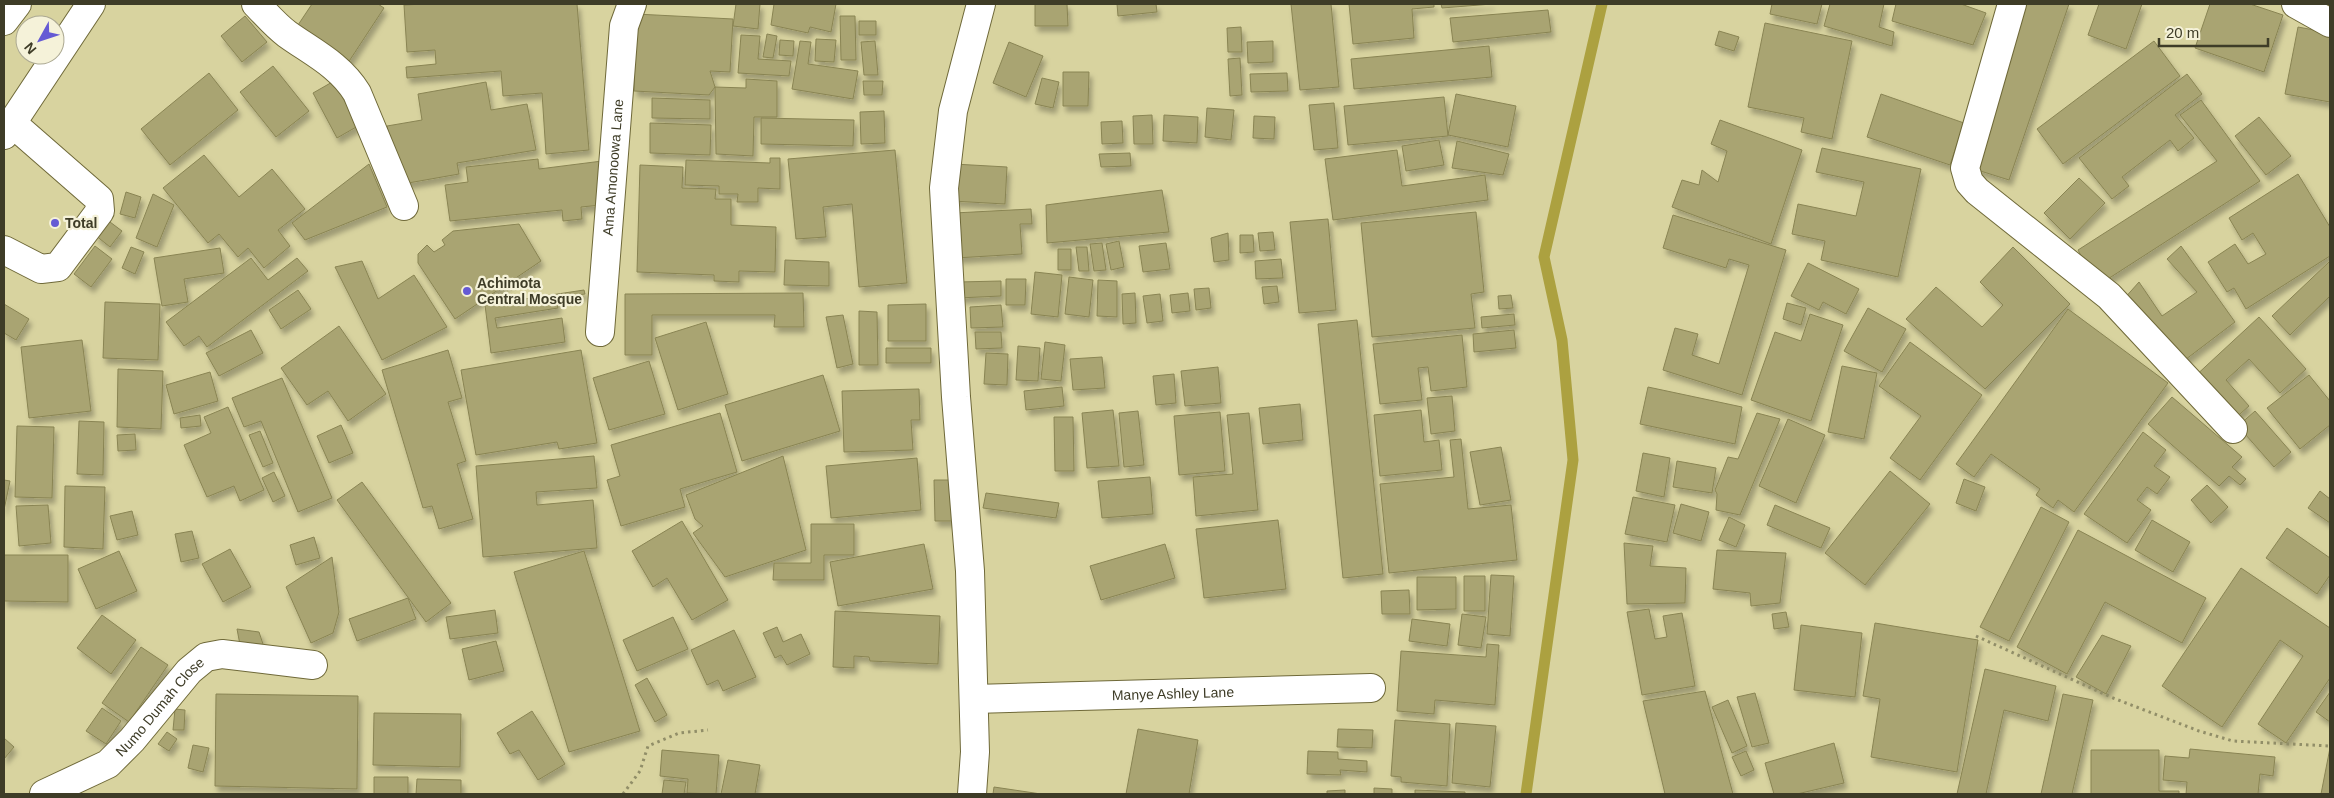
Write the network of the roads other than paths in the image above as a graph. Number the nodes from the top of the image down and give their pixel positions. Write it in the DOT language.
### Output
graph roads {
  1 [pos="16,4"];
  2 [pos="91,4"];
  3 [pos="256,4"];
  4 [pos="632,4"];
  5 [pos="981,4"];
  6 [pos="2012,4"];
  7 [pos="2296,4"];
  8 [pos="2328,4"];
  9 [pos="2330,15"];
  10 [pos="4,22"];
  11 [pos="2330,23"];
  12 [pos="8,129"];
  13 [pos="404,206"];
  14 [pos="4,250"];
  15 [pos="600,332"];
  16 [pos="2233,428"];
  17 [pos="313,665"];
  18 [pos="1371,688"];
  19 [pos="974,699"];
  20 [pos="44,794"];
  21 [pos="972,794"];
  1 -- 10 [label="main road"];
  2 -- 12 [label="main road"];
  3 -- 13 [label="main road"];
  4 -- 15 [label="main road, Ama Amonoowa Lane"];
  5 -- 19 [label="main road"];
  6 -- 16 [label="main road"];
  7 -- 11 [label="main road"];
  8 -- 9 [label="main road"];
  12 -- 14 [label="main road"];
  17 -- 20 [label="main road, Numo Dumah Close"];
  18 -- 19 [label="main road, Manye Ashley Lane"];
  19 -- 21 [label="main road"];
}
